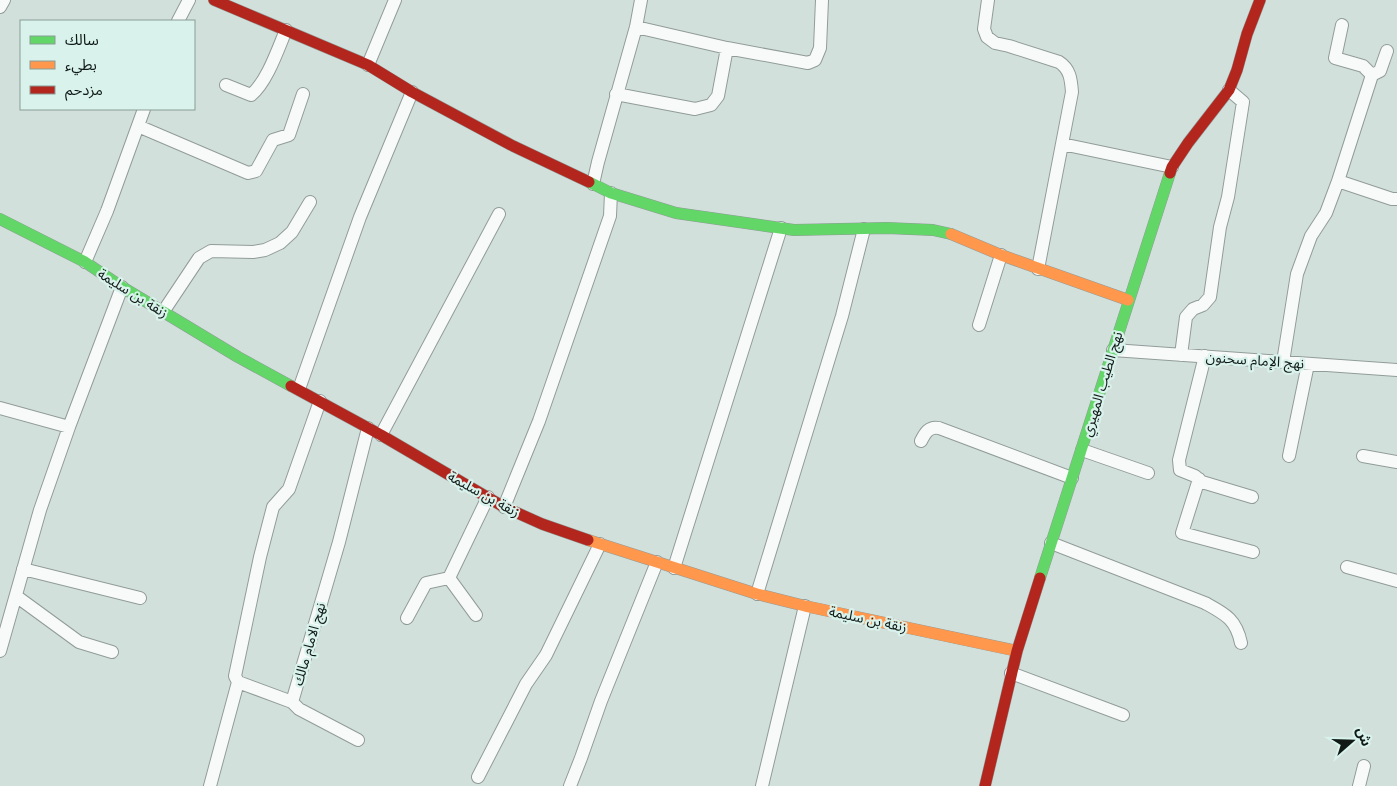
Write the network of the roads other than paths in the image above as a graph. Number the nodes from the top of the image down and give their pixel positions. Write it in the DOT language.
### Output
graph roads {
  1 [pos="4,0"];
  2 [pos="189,0"];
  3 [pos="214,0"];
  4 [pos="395,0"];
  5 [pos="641,0"];
  6 [pos="822,0"];
  7 [pos="988,0"];
  8 [pos="1260,0"];
  9 [pos="0,7"];
  10 [pos="179,20"];
  11 [pos="1342,25"];
  12 [pos="636,27"];
  13 [pos="286,30"];
  14 [pos="728,48"];
  15 [pos="1387,51"];
  16 [pos="368,65"];
  17 [pos="1372,75"];
  18 [pos="226,85"];
  19 [pos="1229,90"];
  20 [pos="412,92"];
  21 [pos="303,94"];
  22 [pos="616,94"];
  23 [pos="144,110"];
  24 [pos="138,126"];
  25 [pos="1062,144"];
  26 [pos="1172,167"];
  27 [pos="1338,181"];
  28 [pos="593,184"];
  29 [pos="611,193"];
  30 [pos="1397,199"];
  31 [pos="310,202"];
  32 [pos="499,214"];
  33 [pos="0,219"];
  34 [pos="781,228"];
  35 [pos="864,229"];
  36 [pos="1001,255"];
  37 [pos="85,262"];
  38 [pos="1038,268"];
  39 [pos="122,287"];
  40 [pos="1128,300"];
  41 [pos="163,312"];
  42 [pos="979,325"];
  43 [pos="1113,350"];
  44 [pos="1181,355"];
  45 [pos="1205,356"];
  46 [pos="1282,362"];
  47 [pos="1308,364"];
  48 [pos="1397,370"];
  49 [pos="298,389"];
  50 [pos="320,401"];
  51 [pos="0,408"];
  52 [pos="69,427"];
  53 [pos="368,428"];
  54 [pos="381,435"];
  55 [pos="921,441"];
  56 [pos="1082,450"];
  57 [pos="1288,456"];
  58 [pos="1363,456"];
  59 [pos="1397,462"];
  60 [pos="1148,473"];
  61 [pos="1072,478"];
  62 [pos="1199,479"];
  63 [pos="488,497"];
  64 [pos="1252,497"];
  65 [pos="504,507"];
  66 [pos="1051,543"];
  67 [pos="600,544"];
  68 [pos="1253,552"];
  69 [pos="657,562"];
  70 [pos="1347,567"];
  71 [pos="674,568"];
  72 [pos="23,569"];
  73 [pos="449,578"];
  74 [pos="1397,581"];
  75 [pos="757,594"];
  76 [pos="16,596"];
  77 [pos="140,598"];
  78 [pos="806,606"];
  79 [pos="476,615"];
  80 [pos="407,618"];
  81 [pos="1241,643"];
  82 [pos="0,651"];
  83 [pos="1017,651"];
  84 [pos="112,652"];
  85 [pos="1011,672"];
  86 [pos="238,682"];
  87 [pos="292,702"];
  88 [pos="1123,715"];
  89 [pos="358,740"];
  90 [pos="1364,766"];
  91 [pos="478,778"];
  92 [pos="210,786"];
  93 [pos="570,786"];
  94 [pos="762,786"];
  95 [pos="985,786"];
  96 [pos="1359,786"];
  1 -- 9 [label="street"];
  2 -- 10 [label="street"];
  3 -- 13 [label="street"];
  4 -- 16 [label="street"];
  5 -- 12 [label="street"];
  6 -- 14 [label="street"];
  7 -- 25 [label="street"];
  8 -- 19 [label="street, نهج الطيب المهيري"];
  11 -- 17 [label="street"];
  12 -- 14 [label="street"];
  12 -- 22 [label="street"];
  13 -- 16 [label="street"];
  13 -- 18 [label="street"];
  14 -- 22 [label="street"];
  15 -- 17 [label="street"];
  16 -- 20 [label="street"];
  17 -- 27 [label="street"];
  19 -- 26 [label="street, نهج الطيب المهيري"];
  19 -- 44 [label="street"];
  20 -- 28 [label="street"];
  20 -- 49 [label="street"];
  21 -- 24 [label="street"];
  22 -- 28 [label="street"];
  23 -- 24 [label="street"];
  24 -- 37 [label="street"];
  25 -- 26 [label="street"];
  25 -- 38 [label="street"];
  26 -- 40 [label="street, نهج الطيب المهيري"];
  27 -- 30 [label="street"];
  27 -- 46 [label="street"];
  28 -- 29 [label="street"];
  29 -- 34 [label="street"];
  29 -- 65 [label="street"];
  31 -- 41 [label="street"];
  32 -- 54 [label="street"];
  33 -- 37 [label="street, زنقة بن سليمة"];
  34 -- 35 [label="street"];
  34 -- 71 [label="street"];
  35 -- 36 [label="street"];
  35 -- 75 [label="street"];
  36 -- 38 [label="street"];
  36 -- 42 [label="street"];
  37 -- 39 [label="street, زنقة بن سليمة"];
  38 -- 40 [label="street"];
  39 -- 41 [label="street, زنقة بن سليمة"];
  39 -- 52 [label="street"];
  40 -- 43 [label="street, نهج الطيب المهيري"];
  41 -- 49 [label="street, زنقة بن سليمة"];
  43 -- 44 [label="street, نهج الإمام سحنون"];
  43 -- 56 [label="street, نهج الطيب المهيري"];
  44 -- 45 [label="street, نهج الإمام سحنون"];
  45 -- 46 [label="street, نهج الإمام سحنون"];
  45 -- 62 [label="street"];
  46 -- 47 [label="street, نهج الإمام سحنون"];
  47 -- 48 [label="street, نهج الإمام سحنون"];
  47 -- 57 [label="street"];
  49 -- 50 [label="street, زنقة بن سليمة"];
  50 -- 53 [label="street, زنقة بن سليمة"];
  50 -- 86 [label="street"];
  51 -- 52 [label="street"];
  52 -- 72 [label="street"];
  53 -- 54 [label="street, زنقة بن سليمة"];
  53 -- 87 [label="street, نهج الامام مالك"];
  54 -- 63 [label="street, زنقة بن سليمة"];
  55 -- 61 [label="street"];
  56 -- 60 [label="street"];
  56 -- 61 [label="street, نهج الطيب المهيري"];
  58 -- 59 [label="street"];
  61 -- 66 [label="street, نهج الطيب المهيري"];
  62 -- 64 [label="street"];
  62 -- 68 [label="street"];
  63 -- 65 [label="street, زنقة بن سليمة"];
  63 -- 73 [label="street"];
  65 -- 67 [label="street, زنقة بن سليمة"];
  66 -- 81 [label="street"];
  66 -- 83 [label="street, نهج الطيب المهيري"];
  67 -- 69 [label="street, زنقة بن سليمة"];
  67 -- 91 [label="street"];
  69 -- 71 [label="street, زنقة بن سليمة"];
  69 -- 93 [label="street"];
  70 -- 74 [label="street"];
  71 -- 75 [label="street, زنقة بن سليمة"];
  72 -- 76 [label="street"];
  72 -- 77 [label="street"];
  73 -- 79 [label="street"];
  73 -- 80 [label="street"];
  75 -- 78 [label="street, زنقة بن سليمة"];
  76 -- 82 [label="street"];
  76 -- 84 [label="street"];
  78 -- 83 [label="street, زنقة بن سليمة"];
  78 -- 94 [label="street"];
  83 -- 85 [label="street, نهج الطيب المهيري"];
  85 -- 88 [label="street"];
  85 -- 95 [label="street, نهج الطيب المهيري"];
  86 -- 87 [label="street, نهج الامام مالك"];
  86 -- 92 [label="street"];
  87 -- 89 [label="street"];
  90 -- 96 [label="street"];
}
